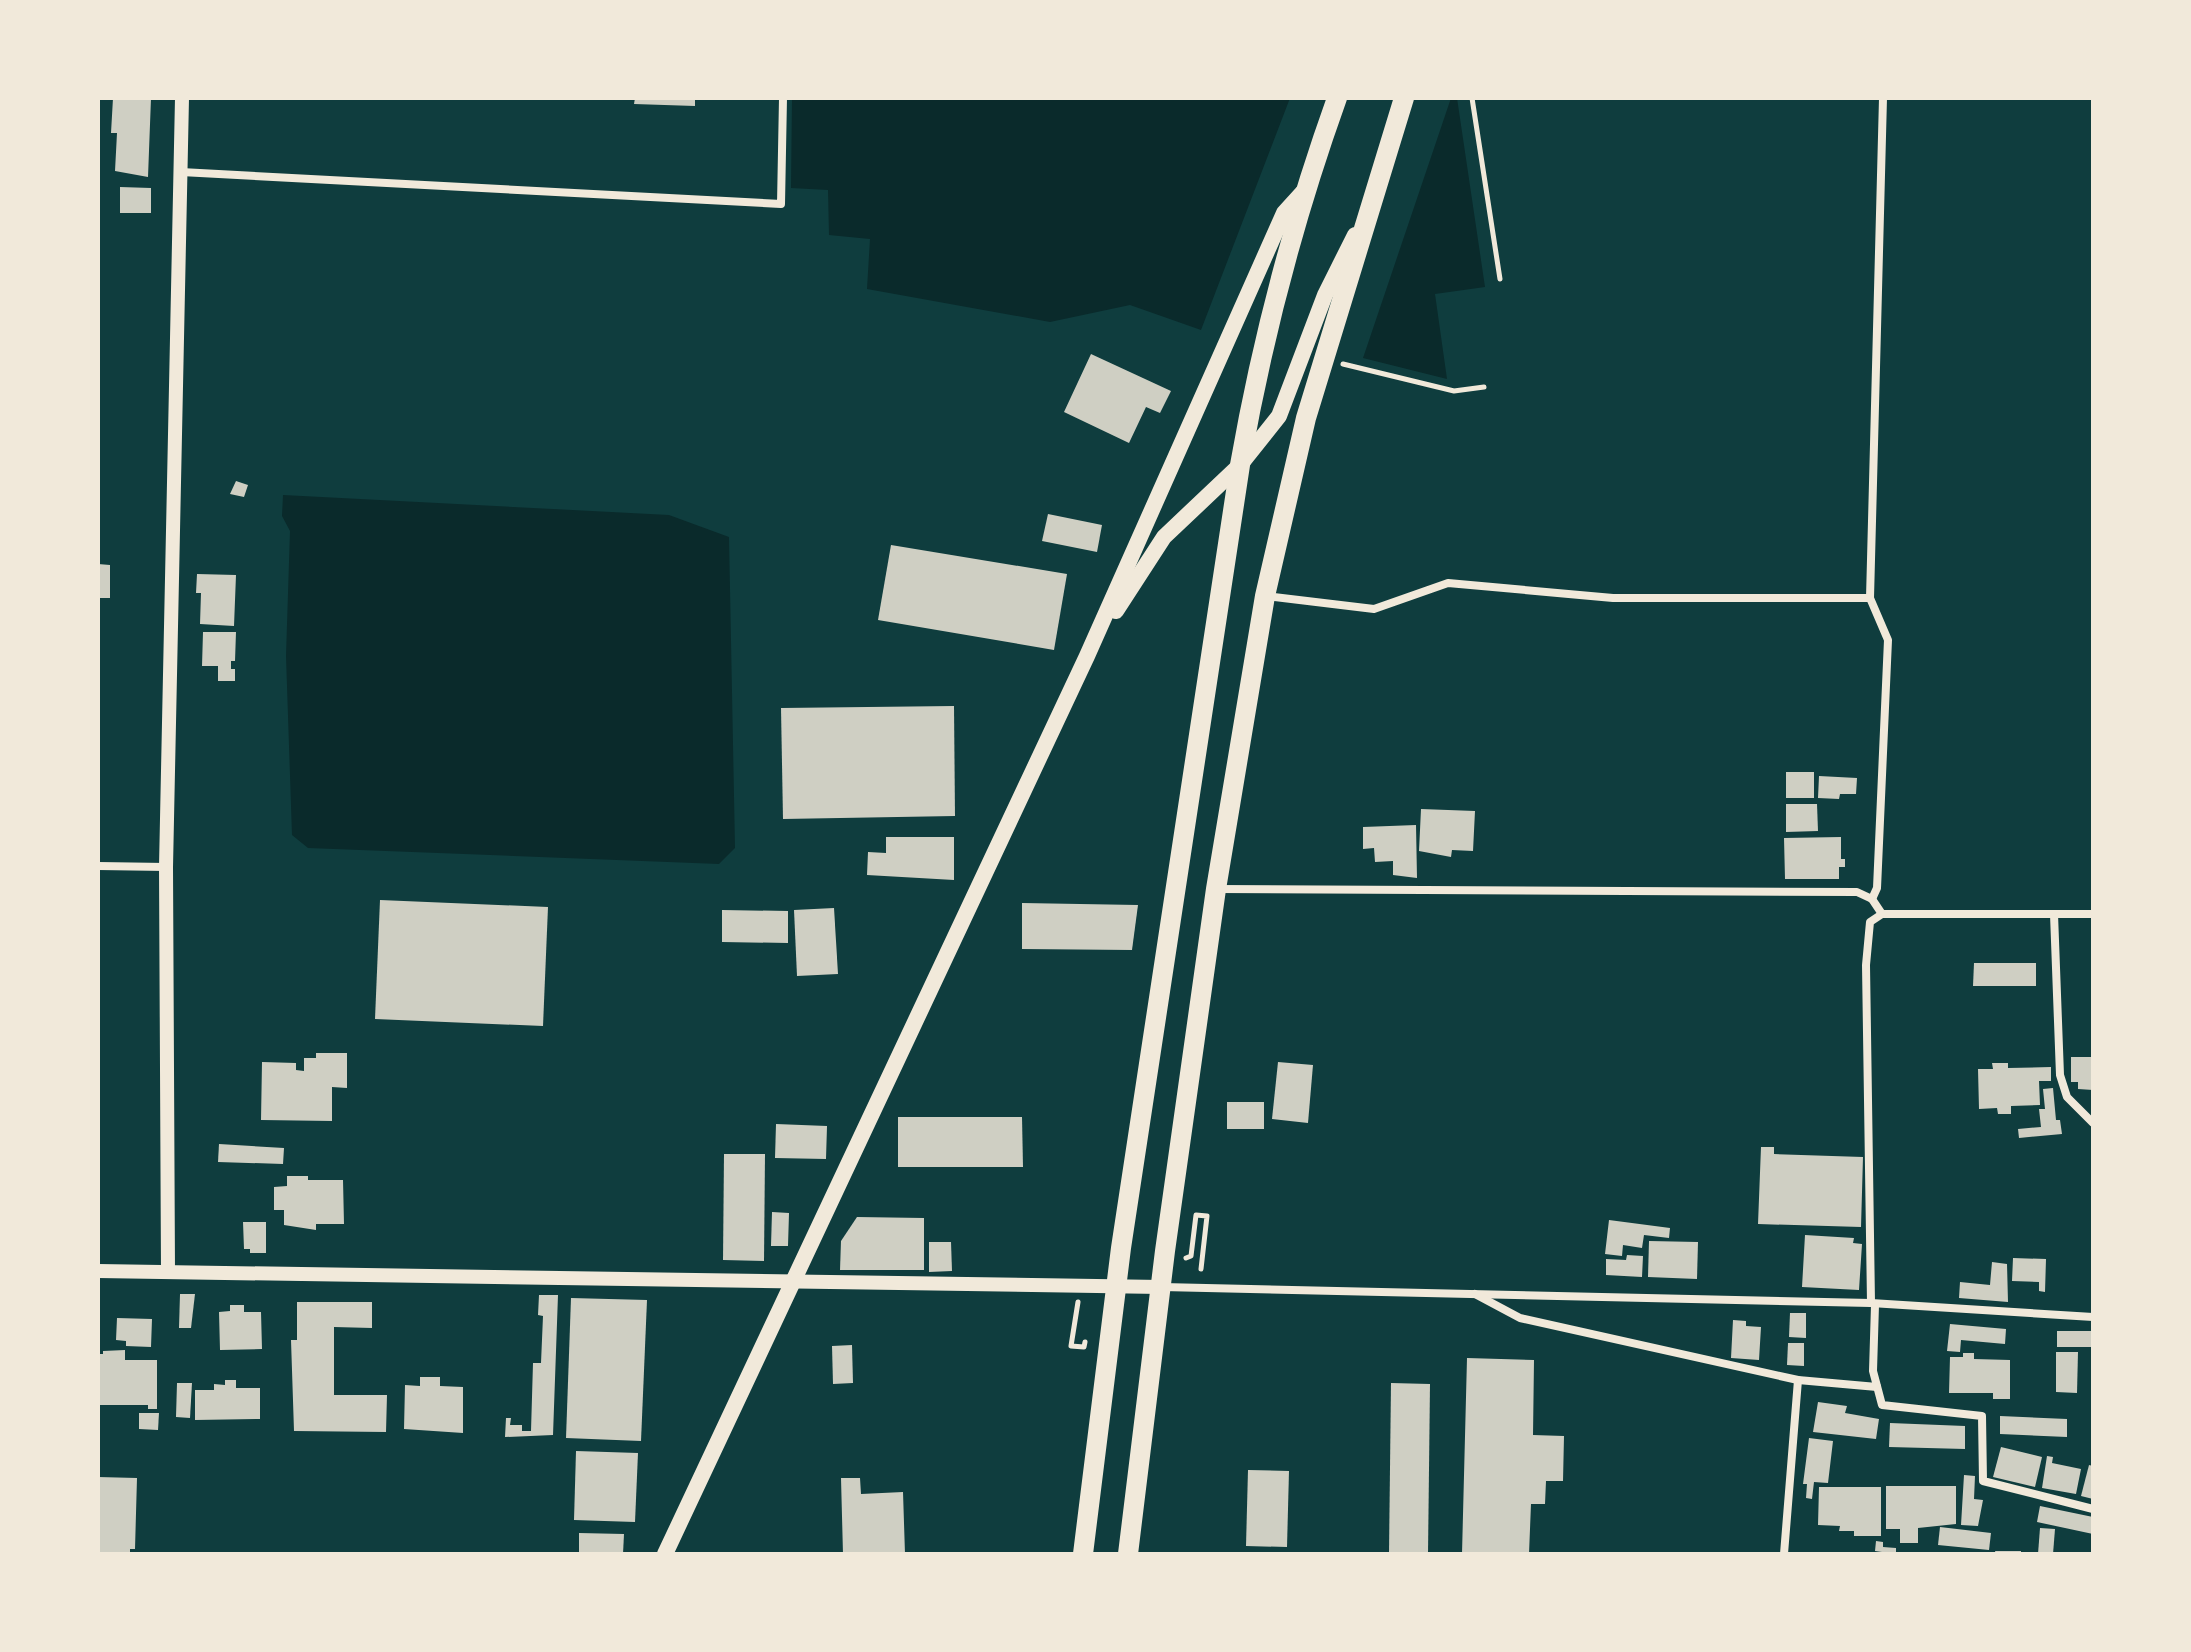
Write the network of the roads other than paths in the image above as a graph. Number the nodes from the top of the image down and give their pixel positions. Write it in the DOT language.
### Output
graph roads {
  1 [pos="182,98"];
  2 [pos="783,98"];
  3 [pos="1337,98"];
  4 [pos="1404,98"];
  5 [pos="1883,98"];
  6 [pos="181,172"];
  7 [pos="1304,191"];
  8 [pos="1368,210"];
  9 [pos="1240,465"];
  10 [pos="1265,596"];
  11 [pos="1870,598"];
  12 [pos="1087,656"];
  13 [pos="98,866"];
  14 [pos="166,867"];
  15 [pos="1216,889"];
  16 [pos="1872,899"];
  17 [pos="1882,914"];
  18 [pos="2054,914"];
  19 [pos="2093,914"];
  20 [pos="2093,1123"];
  21 [pos="168,1270"];
  22 [pos="98,1271"];
  23 [pos="794,1282"];
  24 [pos="1117,1285"];
  25 [pos="1161,1287"];
  26 [pos="1474,1294"];
  27 [pos="1873,1304"];
  28 [pos="2093,1317"];
  29 [pos="1798,1380"];
  30 [pos="1877,1387"];
  31 [pos="2093,1509"];
  32 [pos="665,1554"];
  33 [pos="1083,1554"];
  34 [pos="1128,1554"];
  35 [pos="1784,1554"];
  1 -- 6 [label="street"];
  2 -- 6 [label="street"];
  3 -- 7 [label="highway"];
  4 -- 8 [label="highway"];
  5 -- 11 [label="street"];
  6 -- 14 [label="street"];
  7 -- 9 [label="highway"];
  7 -- 12 [label="main road"];
  8 -- 9 [label="main road"];
  8 -- 10 [label="highway"];
  9 -- 12 [label="main road"];
  9 -- 24 [label="highway"];
  10 -- 11 [label="street"];
  10 -- 15 [label="highway"];
  11 -- 16 [label="street"];
  12 -- 23 [label="main road"];
  13 -- 14 [label="street"];
  14 -- 21 [label="street"];
  15 -- 16 [label="street"];
  15 -- 25 [label="highway"];
  16 -- 17 [label="street"];
  17 -- 18 [label="street"];
  17 -- 27 [label="street"];
  18 -- 19 [label="street"];
  18 -- 20 [label="street"];
  21 -- 22 [label="street"];
  21 -- 23 [label="street"];
  23 -- 24 [label="street"];
  23 -- 32 [label="main road"];
  24 -- 25 [label="street"];
  24 -- 33 [label="highway"];
  25 -- 26 [label="street"];
  25 -- 34 [label="highway"];
  26 -- 27 [label="street"];
  26 -- 29 [label="street"];
  27 -- 28 [label="street"];
  27 -- 30 [label="street"];
  29 -- 30 [label="street"];
  29 -- 35 [label="street"];
  30 -- 31 [label="street"];
}
